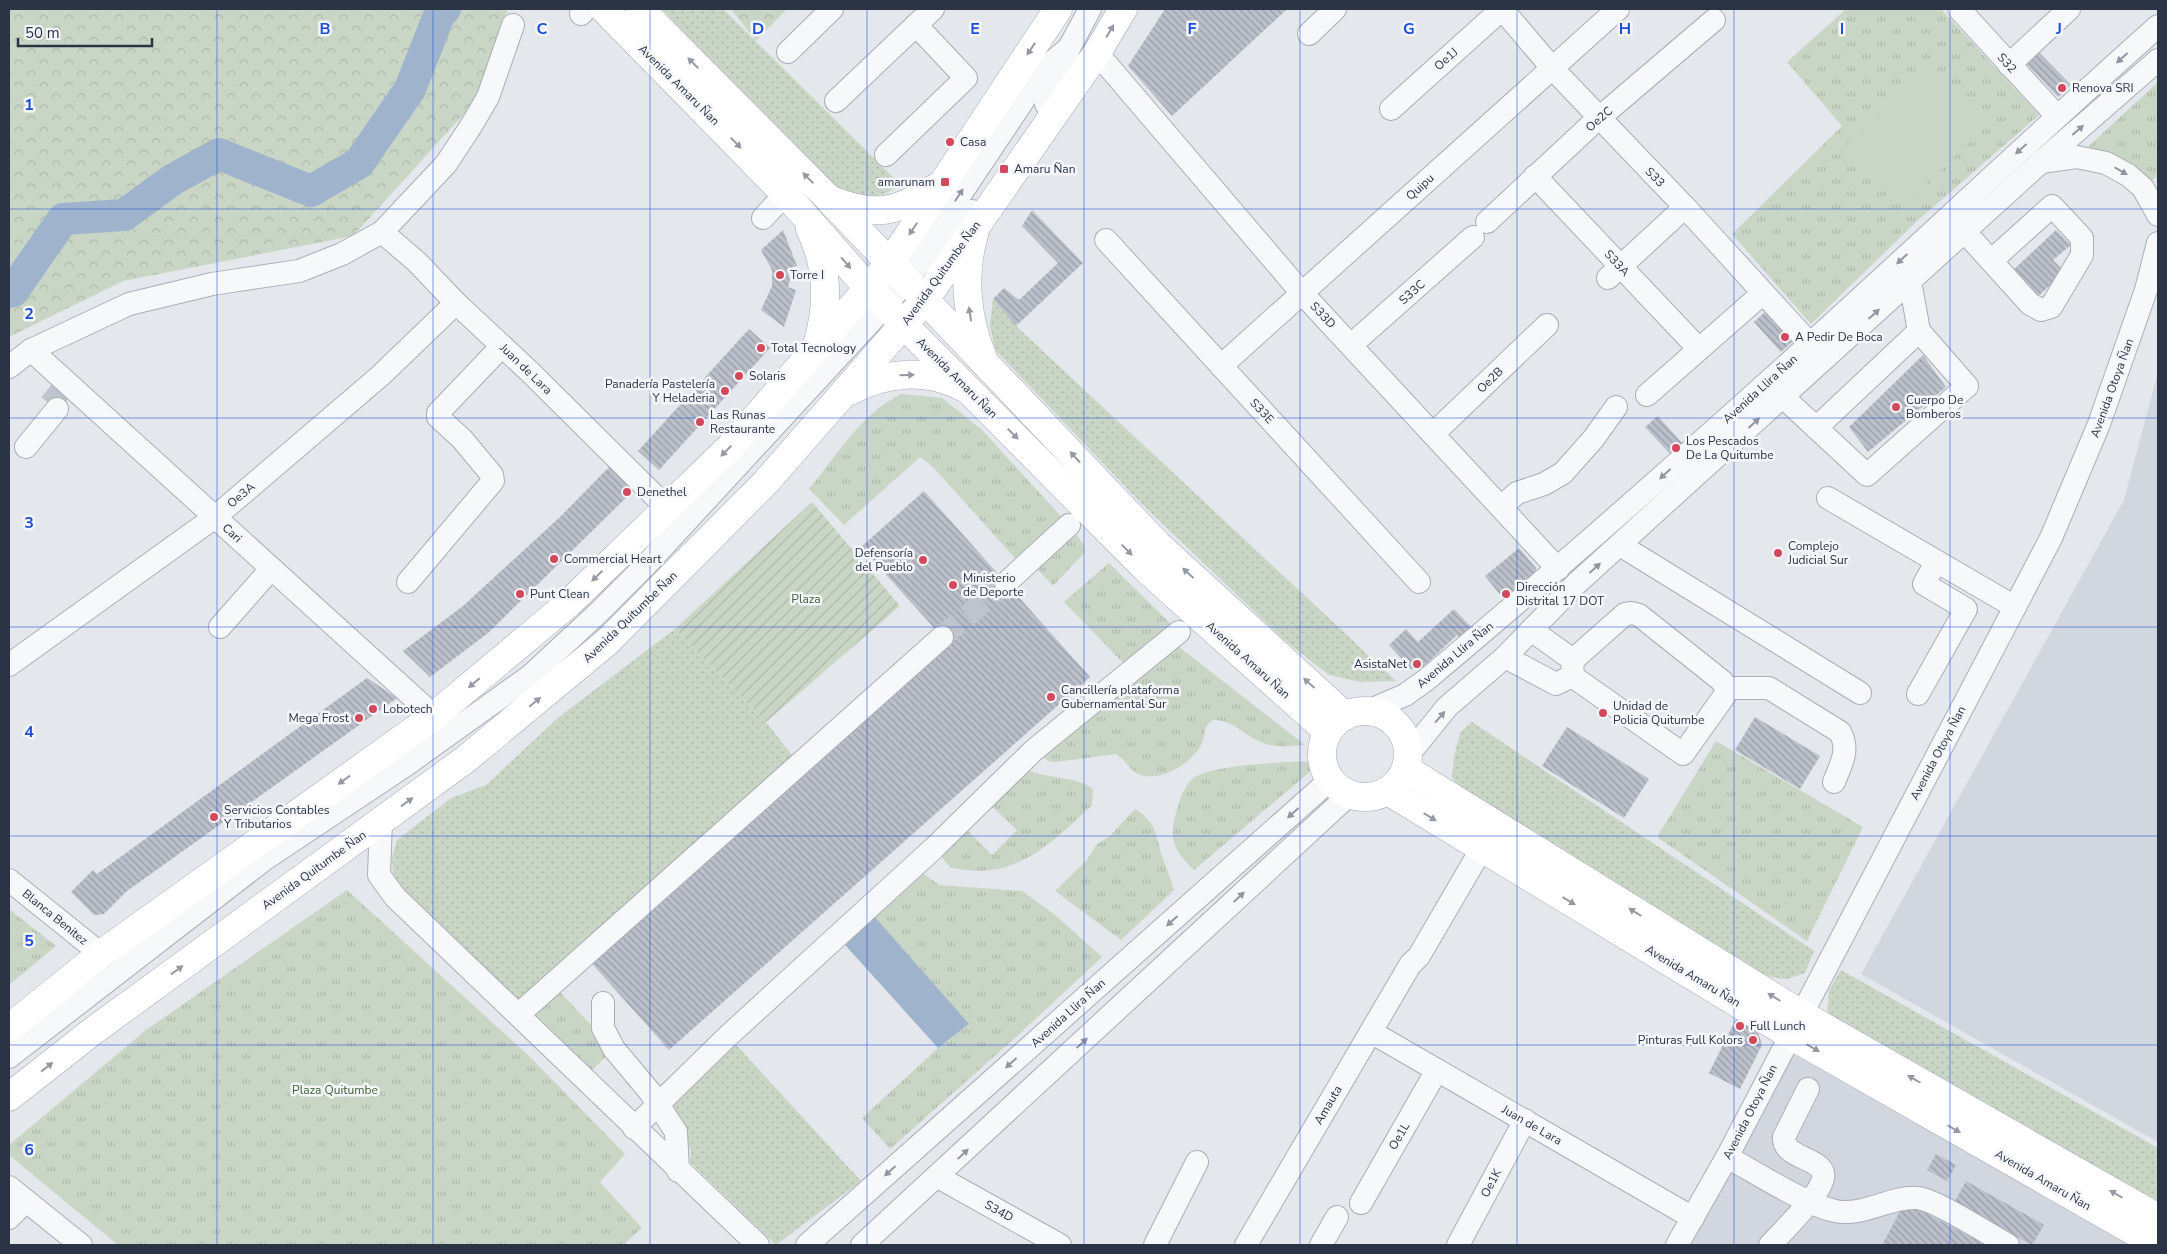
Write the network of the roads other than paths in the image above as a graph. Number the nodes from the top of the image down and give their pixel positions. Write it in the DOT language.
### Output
graph roads {
  1 [pos="640,9"];
  2 [pos="832,9"];
  3 [pos="933,9"];
  4 [pos="1058,9"];
  5 [pos="1090,9"];
  6 [pos="1123,9"];
  7 [pos="1335,9"];
  8 [pos="1502,9"];
  9 [pos="1618,9"];
  10 [pos="1959,9"];
  11 [pos="590,11"];
  12 [pos="2056,13"];
  13 [pos="1714,20"];
  14 [pos="513,25"];
  15 [pos="916,25"];
  16 [pos="2158,26"];
  17 [pos="1309,34"];
  18 [pos="788,52"];
  19 [pos="1097,53"];
  20 [pos="2158,60"];
  21 [pos="2010,65"];
  22 [pos="1553,69"];
  23 [pos="836,102"];
  24 [pos="1391,109"];
  25 [pos="2057,116"];
  26 [pos="1599,118"];
  27 [pos="886,155"];
  28 [pos="2041,162"];
  29 [pos="1535,176"];
  30 [pos="945,182"];
  31 [pos="789,196"];
  32 [pos="829,199"];
  33 [pos="1685,207"];
  34 [pos="2158,215"];
  35 [pos="763,218"];
  36 [pos="980,219"];
  37 [pos="1480,230"];
  38 [pos="382,232"];
  39 [pos="1965,232"];
  40 [pos="1106,240"];
  41 [pos="2158,243"];
  42 [pos="1991,261"];
  43 [pos="904,270"];
  44 [pos="1614,272"];
  45 [pos="1910,281"];
  46 [pos="1301,292"];
  47 [pos="1762,294"];
  48 [pos="877,297"];
  49 [pos="924,301"];
  50 [pos="456,302"];
  51 [pos="1547,325"];
  52 [pos="904,326"];
  53 [pos="1919,331"];
  54 [pos="1810,344"];
  55 [pos="502,346"];
  56 [pos="1351,346"];
  57 [pos="816,349"];
  58 [pos="31,350"];
  59 [pos="1699,350"];
  60 [pos="984,360"];
  61 [pos="1221,366"];
  62 [pos="9,367"];
  63 [pos="1776,389"];
  64 [pos="972,393"];
  65 [pos="844,394"];
  66 [pos="63,395"];
  67 [pos="1648,395"];
  68 [pos="1616,407"];
  69 [pos="1816,428"];
  70 [pos="1433,434"];
  71 [pos="27,439"];
  72 [pos="1828,498"];
  73 [pos="1501,507"];
  74 [pos="667,508"];
  75 [pos="215,517"];
  76 [pos="1069,525"];
  77 [pos="1620,545"];
  78 [pos="1936,562"];
  79 [pos="266,564"];
  80 [pos="1558,569"];
  81 [pos="408,582"];
  82 [pos="1419,582"];
  83 [pos="1006,583"];
  84 [pos="2015,607"];
  85 [pos="220,617"];
  86 [pos="1532,630"];
  87 [pos="1179,632"];
  88 [pos="942,637"];
  89 [pos="1505,657"];
  90 [pos="9,665"];
  91 [pos="1573,668"];
  92 [pos="1726,688"];
  93 [pos="1860,693"];
  94 [pos="1918,694"];
  95 [pos="434,716"];
  96 [pos="1347,719"];
  97 [pos="1407,761"];
  98 [pos="1834,782"];
  99 [pos="1339,788"];
  100 [pos="1388,791"];
  101 [pos="381,821"];
  102 [pos="1482,848"];
  103 [pos="9,880"];
  104 [pos="101,954"];
  105 [pos="603,1002"];
  106 [pos="519,1014"];
  107 [pos="1795,1024"];
  108 [pos="9,1028"];
  109 [pos="1371,1032"];
  110 [pos="9,1057"];
  111 [pos="1437,1070"];
  112 [pos="1808,1089"];
  113 [pos="9,1098"];
  114 [pos="658,1104"];
  115 [pos="1525,1120"];
  116 [pos="634,1128"];
  117 [pos="1727,1157"];
  118 [pos="1197,1162"];
  119 [pos="678,1171"];
  120 [pos="938,1177"];
  121 [pos="9,1187"];
  122 [pos="26,1201"];
  123 [pos="1809,1201"];
  124 [pos="1361,1203"];
  125 [pos="1336,1217"];
  126 [pos="9,1218"];
  127 [pos="1693,1218"];
  128 [pos="2158,1218"];
  129 [pos="1027,1237"];
  130 [pos="81,1245"];
  131 [pos="758,1245"];
  132 [pos="807,1245"];
  133 [pos="862,1245"];
  134 [pos="1060,1245"];
  135 [pos="1155,1245"];
  136 [pos="1246,1245"];
  137 [pos="1321,1245"];
  138 [pos="1458,1245"];
  139 [pos="1677,1245"];
  140 [pos="1770,1245"];
  141 [pos="2008,1245"];
  142 [pos="2158,1245"];
  32 -- 1 [label="main road, Avenida Amaru Ñan, one-way"];
  2 -- 18 [label="street"];
  3 -- 15 [label="street"];
  4 -- 30 [label="main road, one-way"];
  5 -- 43 [label="street"];
  19 -- 6 [label="main road, Avenida Quitumbe Ñan, one-way"];
  7 -- 17 [label="street"];
  8 -- 22 [label="street, S33"];
  8 -- 24 [label="street, Oe1J"];
  9 -- 22 [label="street, Quipu"];
  10 -- 21 [label="street, S32"];
  11 -- 31 [label="main road, Avenida Amaru Ñan, one-way"];
  12 -- 21 [label="street"];
  13 -- 26 [label="street, Oe2C"];
  14 -- 38 [label="street"];
  15 -- 23 [label="street"];
  15 -- 27 [label="street"];
  16 -- 25 [label="street, Avenida Llira Ñan, one-way"];
  19 -- 36 [label="main road, Avenida Quitumbe Ñan"];
  19 -- 46 [label="street, S33D"];
  28 -- 20 [label="street, Avenida Llira Ñan, one-way"];
  21 -- 25 [label="street, S32"];
  22 -- 26 [label="street, S33"];
  22 -- 46 [label="street, Quipu"];
  25 -- 54 [label="street, Avenida Llira Ñan, one-way"];
  26 -- 29 [label="street, Oe2C"];
  26 -- 33 [label="street, S33"];
  28 -- 34 [label="street, one-way"];
  28 -- 39 [label="street, Avenida Llira Ñan"];
  29 -- 37 [label="street, Oe2C"];
  29 -- 44 [label="street, S33A"];
  30 -- 32 [label="main road"];
  30 -- 43 [label="main road, one-way"];
  31 -- 35 [label="street"];
  31 -- 48 [label="main road, Avenida Amaru Ñan, one-way"];
  31 -- 57 [label="main road"];
  32 -- 43 [label="main road, Avenida Amaru Ñan"];
  33 -- 44 [label="street"];
  33 -- 47 [label="street, S33"];
  36 -- 49 [label="main road, Avenida Quitumbe Ñan"];
  60 -- 36 [label="main road, one-way"];
  37 -- 56 [label="street, S33C"];
  38 -- 50 [label="street, Juan de Lara"];
  38 -- 58 [label="street"];
  39 -- 42 [label="street"];
  39 -- 45 [label="street, Avenida Llira Ñan"];
  40 -- 61 [label="street, S33E"];
  41 -- 84 [label="street, Avenida Otoya Ñan"];
  42 -- 42 [label="street"];
  43 -- 48 [label="main road"];
  43 -- 49 [label="main road, Avenida Amaru Ñan"];
  44 -- 59 [label="street, S33A"];
  45 -- 53 [label="street"];
  63 -- 45 [label="street, Avenida Llira Ñan, one-way"];
  46 -- 56 [label="street, S33D"];
  46 -- 61 [label="street, Quipu"];
  47 -- 54 [label="street, S33"];
  47 -- 59 [label="street"];
  48 -- 52 [label="main road, Avenida Amaru Ñan"];
  48 -- 57 [label="main road"];
  48 -- 110 [label="street"];
  49 -- 52 [label="main road, Avenida Quitumbe Ñan"];
  49 -- 60 [label="main road, Avenida Amaru Ñan"];
  50 -- 55 [label="street, Juan de Lara"];
  50 -- 75 [label="street, Oe3A"];
  51 -- 70 [label="street, Oe2B"];
  52 -- 64 [label="main road, Avenida Amaru Ñan"];
  52 -- 65 [label="main road, Avenida Quitumbe Ñan"];
  53 -- 69 [label="street"];
  53 -- 69 [label="street"];
  54 -- 63 [label="street, Avenida Llira Ñan"];
  55 -- 74 [label="street, Juan de Lara"];
  55 -- 81 [label="street"];
  56 -- 70 [label="street, S33D"];
  57 -- 74 [label="main road, one-way"];
  58 -- 62 [label="street"];
  58 -- 66 [label="street, Cari"];
  59 -- 67 [label="street"];
  96 -- 60 [label="main road, Avenida Amaru Ñan, one-way"];
  61 -- 82 [label="street, S33E"];
  63 -- 69 [label="street"];
  77 -- 63 [label="street, Avenida Llira Ñan, one-way"];
  63 -- 80 [label="street, Avenida Llira Ñan, one-way"];
  65 -- 64 [label="main road, one-way"];
  64 -- 96 [label="main road, Avenida Amaru Ñan, one-way"];
  101 -- 65 [label="main road, Avenida Quitumbe Ñan, one-way"];
  66 -- 71 [label="street"];
  66 -- 75 [label="street, Cari"];
  68 -- 73 [label="street"];
  70 -- 73 [label="street, S33D"];
  72 -- 78 [label="street"];
  73 -- 80 [label="street, S33D"];
  74 -- 95 [label="main road, one-way"];
  75 -- 79 [label="street, Cari"];
  75 -- 90 [label="street, Oe3A"];
  76 -- 83 [label="street"];
  86 -- 77 [label="street, Avenida Llira Ñan, one-way"];
  77 -- 93 [label="street"];
  78 -- 84 [label="street"];
  78 -- 94 [label="street"];
  79 -- 85 [label="street"];
  79 -- 95 [label="street, Cari"];
  80 -- 96 [label="street, Avenida Llira Ñan"];
  84 -- 107 [label="street, Avenida Otoya Ñan"];
  86 -- 89 [label="street, Avenida Llira Ñan"];
  86 -- 91 [label="street"];
  87 -- 114 [label="street"];
  88 -- 106 [label="street"];
  89 -- 91 [label="street"];
  97 -- 89 [label="street, Avenida Llira Ñan, one-way"];
  91 -- 92 [label="street"];
  91 -- 92 [label="street"];
  92 -- 98 [label="street"];
  95 -- 104 [label="main road, one-way"];
  96 -- 97 [label="main road"];
  96 -- 99 [label="main road"];
  97 -- 100 [label="main road"];
  107 -- 97 [label="main road, Avenida Amaru Ñan, one-way"];
  99 -- 100 [label="main road"];
  120 -- 99 [label="street, one-way"];
  99 -- 132 [label="street, Avenida Llira Ñan, one-way"];
  100 -- 102 [label="main road, Avenida Amaru Ñan, one-way"];
  101 -- 106 [label="street"];
  113 -- 101 [label="main road, Avenida Quitumbe Ñan, one-way"];
  102 -- 107 [label="main road, Avenida Amaru Ñan, one-way"];
  102 -- 109 [label="street, Amauta"];
  103 -- 104 [label="street, Blanca Benitez"];
  104 -- 108 [label="main road"];
  105 -- 114 [label="street"];
  106 -- 116 [label="street"];
  107 -- 117 [label="street, Avenida Otoya Ñan"];
  128 -- 107 [label="main road, Avenida Amaru Ñan, one-way"];
  107 -- 142 [label="main road, Avenida Amaru Ñan, one-way"];
  109 -- 111 [label="street, Juan de Lara"];
  109 -- 136 [label="street, Amauta"];
  111 -- 115 [label="street, Juan de Lara"];
  111 -- 124 [label="street, Oe1L"];
  112 -- 123 [label="street"];
  114 -- 116 [label="street"];
  114 -- 119 [label="street"];
  115 -- 127 [label="street, Juan de Lara"];
  115 -- 138 [label="street, Oe1K"];
  116 -- 119 [label="street"];
  117 -- 123 [label="street"];
  117 -- 127 [label="street, Avenida Otoya Ñan"];
  118 -- 135 [label="street"];
  119 -- 131 [label="street"];
  120 -- 129 [label="street, S34D"];
  120 -- 133 [label="street"];
  121 -- 122 [label="street"];
  122 -- 126 [label="street"];
  122 -- 130 [label="street"];
  123 -- 140 [label="street"];
  123 -- 141 [label="street"];
  125 -- 137 [label="street"];
  127 -- 139 [label="street, Avenida Otoya Ñan"];
  129 -- 134 [label="street, S34D"];
}
